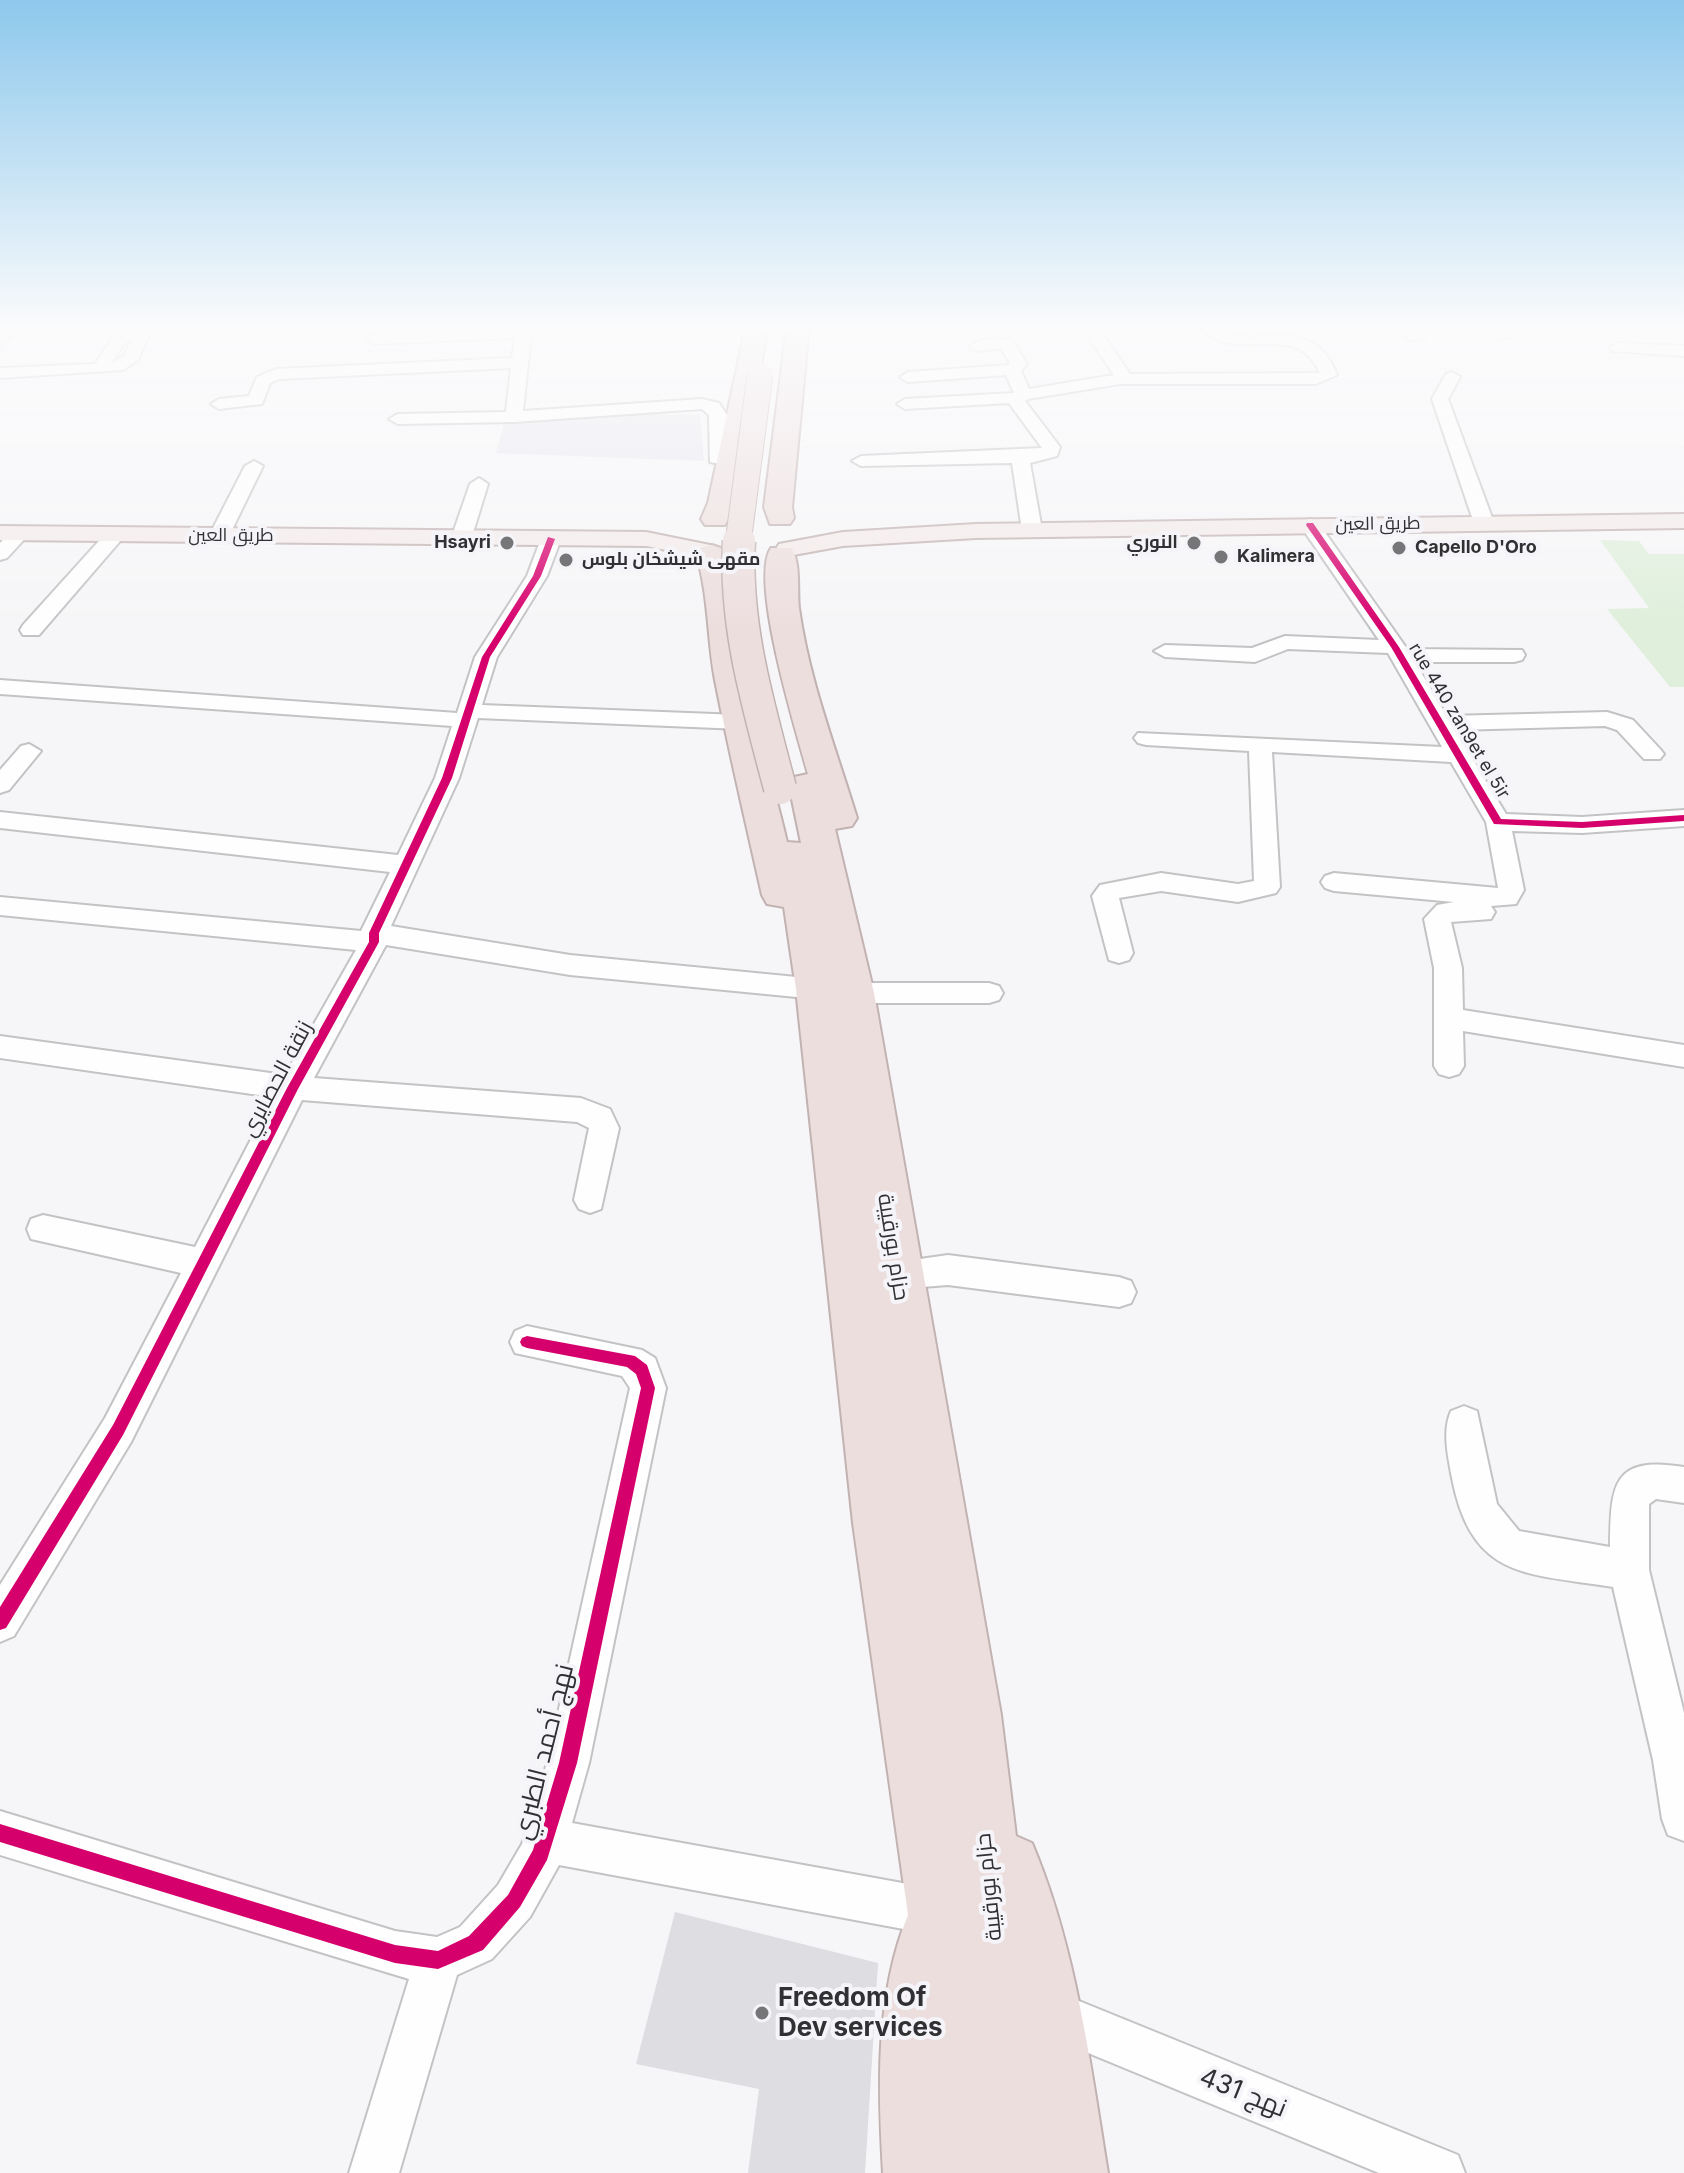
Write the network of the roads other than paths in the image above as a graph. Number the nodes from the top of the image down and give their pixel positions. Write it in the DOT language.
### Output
graph roads {
  1 [pos="717,427"];
  2 [pos="737,427"];
  3 [pos="758,427"];
  4 [pos="787,427"];
  5 [pos="1038,427"];
  6 [pos="1450,427"];
  7 [pos="1023,457"];
  8 [pos="730,461"];
  9 [pos="861,461"];
  10 [pos="254,466"];
  11 [pos="479,484"];
  12 [pos="1684,521"];
  13 [pos="1484,523"];
  14 [pos="1310,525"];
  15 [pos="1032,530"];
  16 [pos="10,533"];
  17 [pos="784,535"];
  18 [pos="114,536"];
  19 [pos="219,536"];
  20 [pos="462,536"];
  21 [pos="710,536"];
  22 [pos="551,539"];
  23 [pos="0,554"];
  24 [pos="31,630"];
  25 [pos="1165,651"];
  26 [pos="1397,652"];
  27 [pos="1514,655"];
  28 [pos="0,687"];
  29 [pos="466,715"];
  30 [pos="740,722"];
  31 [pos="1439,723"];
  32 [pos="1146,738"];
  33 [pos="1260,744"];
  34 [pos="29,751"];
  35 [pos="1652,754"];
  36 [pos="1458,755"];
  37 [pos="0,785"];
  38 [pos="1684,818"];
  39 [pos="0,820"];
  40 [pos="1498,822"];
  41 [pos="407,865"];
  42 [pos="1334,882"];
  43 [pos="1507,898"];
  44 [pos="0,906"];
  45 [pos="374,938"];
  46 [pos="1119,953"];
  47 [pos="835,991"];
  48 [pos="989,993"];
  49 [pos="1449,1018"];
  50 [pos="0,1047"];
  51 [pos="1684,1056"];
  52 [pos="1449,1066"];
  53 [pos="293,1088"];
  54 [pos="590,1200"];
  55 [pos="43,1229"];
  56 [pos="204,1263"];
  57 [pos="897,1274"];
  58 [pos="1119,1292"];
  59 [pos="527,1342"];
  60 [pos="1464,1423"];
  61 [pos="1684,1485"];
  62 [pos="1629,1570"];
  63 [pos="0,1622"];
  64 [pos="970,1715"];
  65 [pos="1679,1761"];
  66 [pos="1684,1819"];
  67 [pos="0,1833"];
  68 [pos="545,1840"];
  69 [pos="941,1913"];
  70 [pos="438,1960"];
  71 [pos="1047,2012"];
  72 [pos="374,2173"];
  73 [pos="920,2173"];
  74 [pos="969,2173"];
  75 [pos="1020,2173"];
  76 [pos="1071,2173"];
  77 [pos="1440,2173"];
  1 -- 8 [label="street"];
  2 -- 8 [label="highway"];
  3 -- 47 [label="highway, حزام بورقيبة, bridge"];
  4 -- 17 [label="highway"];
  5 -- 7 [label="street"];
  6 -- 13 [label="street"];
  7 -- 9 [label="street"];
  7 -- 15 [label="street"];
  8 -- 21 [label="highway"];
  10 -- 19 [label="street"];
  11 -- 20 [label="street"];
  12 -- 13 [label="main road, طريق العين"];
  13 -- 14 [label="main road, طريق العين"];
  14 -- 15 [label="main road, طريق العين"];
  14 -- 26 [label="street, rue 440 zan9et el 5ir"];
  15 -- 17 [label="main road, طريق العين"];
  16 -- 18 [label="main road, طريق العين"];
  16 -- 23 [label="street"];
  17 -- 21 [label="main road"];
  17 -- 21 [label="main road"];
  17 -- 47 [label="highway"];
  18 -- 19 [label="main road, طريق العين"];
  18 -- 24 [label="street"];
  19 -- 20 [label="main road, طريق العين"];
  20 -- 21 [label="main road, طريق العين"];
  20 -- 22 [label="main road, طريق العين"];
  21 -- 22 [label="main road, طريق العين"];
  21 -- 30 [label="highway"];
  22 -- 29 [label="street, زنقة الحصايري"];
  25 -- 26 [label="street"];
  26 -- 27 [label="street"];
  26 -- 31 [label="street, rue 440 zan9et el 5ir"];
  28 -- 29 [label="street"];
  29 -- 30 [label="street"];
  29 -- 41 [label="street, زنقة الحصايري"];
  30 -- 47 [label="highway"];
  31 -- 35 [label="street"];
  31 -- 36 [label="street, rue 440 zan9et el 5ir"];
  32 -- 33 [label="street"];
  33 -- 36 [label="street"];
  33 -- 46 [label="street"];
  34 -- 37 [label="street"];
  36 -- 40 [label="street, rue 440 zan9et el 5ir"];
  38 -- 40 [label="street, rue 440 zan9et el 5ir"];
  39 -- 41 [label="street"];
  40 -- 43 [label="street"];
  41 -- 45 [label="street, زنقة الحصايري"];
  42 -- 43 [label="street"];
  43 -- 49 [label="street"];
  44 -- 45 [label="street"];
  45 -- 47 [label="street"];
  45 -- 53 [label="street, زنقة الحصايري"];
  47 -- 48 [label="street"];
  47 -- 57 [label="highway, حزام بورقيبة"];
  47 -- 69 [label="highway, حزام بورقيبة"];
  49 -- 51 [label="street"];
  49 -- 52 [label="street"];
  50 -- 53 [label="street"];
  53 -- 54 [label="street"];
  53 -- 56 [label="street, زنقة الحصايري"];
  55 -- 56 [label="street"];
  56 -- 63 [label="street, زنقة الحصايري"];
  57 -- 58 [label="street"];
  57 -- 64 [label="highway, حزام بورقيبة"];
  59 -- 68 [label="street, نهج أحمد الطبري"];
  60 -- 62 [label="street"];
  61 -- 62 [label="street"];
  62 -- 65 [label="street"];
  64 -- 71 [label="highway"];
  64 -- 75 [label="highway, حزام بورقيبة"];
  65 -- 66 [label="street"];
  67 -- 70 [label="street"];
  68 -- 69 [label="street, نهج أحمد الطبري"];
  68 -- 70 [label="street, نهج أحمد الطبري"];
  69 -- 73 [label="highway"];
  69 -- 74 [label="highway, حزام بورقيبة"];
  70 -- 72 [label="street"];
  71 -- 76 [label="highway"];
  71 -- 77 [label="street, نهج 431"];
}
